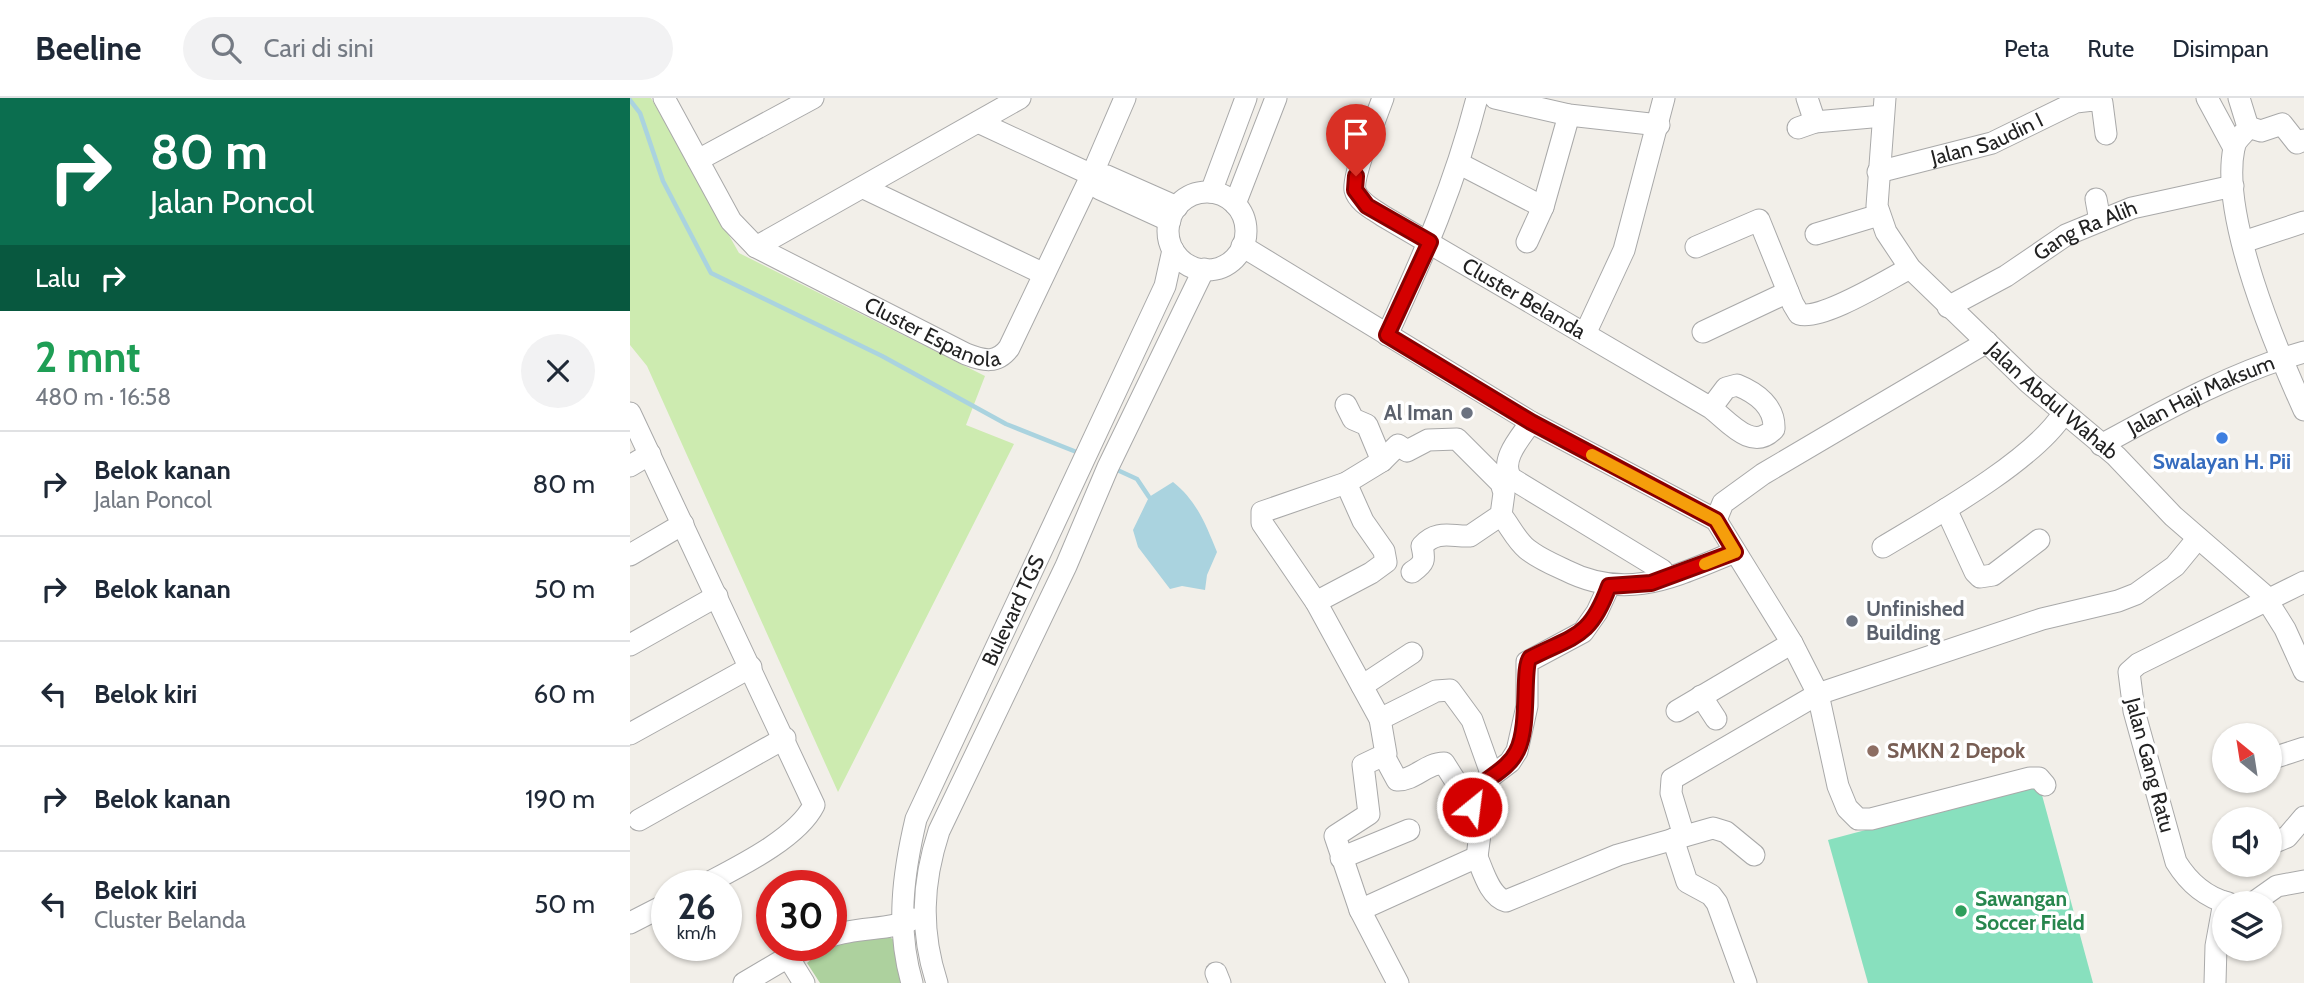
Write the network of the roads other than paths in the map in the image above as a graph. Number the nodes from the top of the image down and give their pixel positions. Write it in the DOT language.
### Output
graph roads {
  1 [pos="664,98"];
  2 [pos="813,98"];
  3 [pos="1020,98"];
  4 [pos="1125,98"];
  5 [pos="1246,98"];
  6 [pos="1276,98"];
  7 [pos="1383,98"];
  8 [pos="1477,98"];
  9 [pos="1495,98"];
  10 [pos="1664,98"];
  11 [pos="1807,98"];
  12 [pos="2207,98"];
  13 [pos="2239,98"];
  14 [pos="1884,107"];
  15 [pos="1569,115"];
  16 [pos="978,121"];
  17 [pos="1659,125"];
  18 [pos="2248,127"];
  19 [pos="2106,134"];
  20 [pos="2304,141"];
  21 [pos="2234,148"];
  22 [pos="698,160"];
  23 [pos="1460,164"];
  24 [pos="1878,172"];
  25 [pos="1092,175"];
  26 [pos="2233,186"];
  27 [pos="864,188"];
  28 [pos="1211,192"];
  29 [pos="2096,199"];
  30 [pos="1235,204"];
  31 [pos="1543,206"];
  32 [pos="1173,214"];
  33 [pos="1879,215"];
  34 [pos="2100,221"];
  35 [pos="2304,222"];
  36 [pos="1816,233"];
  37 [pos="1430,242"];
  38 [pos="1527,242"];
  39 [pos="2243,242"];
  40 [pos="1242,246"];
  41 [pos="756,247"];
  42 [pos="1696,247"];
  43 [pos="1173,250"];
  44 [pos="1910,268"];
  45 [pos="1205,269"];
  46 [pos="1042,273"];
  47 [pos="1788,292"];
  48 [pos="1948,307"];
  49 [pos="1703,332"];
  50 [pos="1585,334"];
  51 [pos="1387,335"];
  52 [pos="1987,342"];
  53 [pos="2304,352"];
  54 [pos="2281,359"];
  55 [pos="1346,405"];
  56 [pos="1711,408"];
  57 [pos="2304,410"];
  58 [pos="630,413"];
  59 [pos="2063,414"];
  60 [pos="1531,422"];
  61 [pos="2101,445"];
  62 [pos="650,454"];
  63 [pos="1382,461"];
  64 [pos="630,466"];
  65 [pos="1083,466"];
  66 [pos="1105,473"];
  67 [pos="1346,483"];
  68 [pos="1946,509"];
  69 [pos="1501,515"];
  70 [pos="1716,520"];
  71 [pos="683,524"];
  72 [pos="2197,538"];
  73 [pos="2039,540"];
  74 [pos="1883,547"];
  75 [pos="1735,552"];
  76 [pos="630,555"];
  77 [pos="1662,570"];
  78 [pos="1412,572"];
  79 [pos="2304,582"];
  80 [pos="1609,586"];
  81 [pos="717,596"];
  82 [pos="2267,600"];
  83 [pos="1316,602"];
  84 [pos="1792,643"];
  85 [pos="630,645"];
  86 [pos="1412,653"];
  87 [pos="751,667"];
  88 [pos="2304,671"];
  89 [pos="1362,686"];
  90 [pos="1818,694"];
  91 [pos="1701,696"];
  92 [pos="1678,711"];
  93 [pos="1380,719"];
  94 [pos="1716,719"];
  95 [pos="630,734"];
  96 [pos="785,738"];
  97 [pos="2304,748"];
  98 [pos="1384,756"];
  99 [pos="2282,756"];
  100 [pos="1492,776"];
  101 [pos="2045,785"];
  102 [pos="1472,807"];
  103 [pos="2304,817"];
  104 [pos="639,820"];
  105 [pos="1409,830"];
  106 [pos="1679,837"];
  107 [pos="2282,839"];
  108 [pos="1754,855"];
  109 [pos="1477,857"];
  110 [pos="1341,858"];
  111 [pos="728,870"];
  112 [pos="2304,881"];
  113 [pos="2270,891"];
  114 [pos="2212,898"];
  115 [pos="1360,910"];
  116 [pos="651,912"];
  117 [pos="923,912"];
  118 [pos="630,923"];
  119 [pos="902,926"];
  120 [pos="847,931"];
  121 [pos="781,961"];
  122 [pos="790,961"];
  123 [pos="2216,961"];
  124 [pos="744,983"];
  125 [pos="804,983"];
  126 [pos="912,983"];
  127 [pos="937,983"];
  128 [pos="1398,983"];
  129 [pos="1746,983"];
  130 [pos="2215,983"];
  1 -- 22 [label="street, Cluster Espanola"];
  2 -- 22 [label="street"];
  3 -- 16 [label="street"];
  4 -- 25 [label="street, Cluster Espanola"];
  5 -- 28 [label="street"];
  6 -- 30 [label="street"];
  7 -- 37 [label="street, Cluster Belanda"];
  8 -- 23 [label="street"];
  9 -- 15 [label="street"];
  10 -- 17 [label="street"];
  11 -- 14 [label="street"];
  12 -- 21 [label="street"];
  13 -- 18 [label="street"];
  14 -- 24 [label="street, Jalan Abdul Wahab"];
  15 -- 17 [label="street"];
  15 -- 31 [label="street"];
  16 -- 25 [label="street"];
  16 -- 27 [label="street"];
  17 -- 50 [label="street"];
  18 -- 20 [label="street"];
  18 -- 21 [label="street"];
  19 -- 24 [label="street, Jalan Saudin I"];
  21 -- 26 [label="street"];
  22 -- 41 [label="street, Cluster Espanola"];
  23 -- 31 [label="street"];
  23 -- 37 [label="street"];
  24 -- 33 [label="street, Jalan Abdul Wahab"];
  25 -- 32 [label="street"];
  25 -- 46 [label="street, Cluster Espanola"];
  26 -- 34 [label="street, Gang Ra Alih"];
  26 -- 39 [label="street"];
  27 -- 41 [label="street"];
  27 -- 46 [label="street"];
  28 -- 30 [label="street"];
  28 -- 32 [label="street"];
  29 -- 34 [label="street"];
  30 -- 40 [label="street"];
  31 -- 38 [label="street"];
  32 -- 43 [label="street"];
  33 -- 36 [label="street"];
  33 -- 44 [label="street, Jalan Abdul Wahab"];
  34 -- 48 [label="street, Gang Ra Alih"];
  35 -- 39 [label="street"];
  37 -- 50 [label="street, Cluster Belanda"];
  37 -- 51 [label="street"];
  39 -- 54 [label="street"];
  40 -- 45 [label="street"];
  40 -- 51 [label="street"];
  41 -- 46 [label="street, Cluster Espanola"];
  42 -- 47 [label="street"];
  43 -- 45 [label="street"];
  43 -- 65 [label="street, Bulevard TGS"];
  44 -- 47 [label="street"];
  44 -- 48 [label="street, Jalan Abdul Wahab"];
  45 -- 66 [label="street, Bulevard TGS"];
  47 -- 49 [label="street"];
  48 -- 52 [label="street, Jalan Abdul Wahab"];
  50 -- 56 [label="street, Cluster Belanda"];
  51 -- 60 [label="street"];
  52 -- 59 [label="street, Jalan Abdul Wahab"];
  52 -- 70 [label="street"];
  53 -- 54 [label="street, Jalan Haji Maksum"];
  54 -- 57 [label="street"];
  54 -- 61 [label="street, Jalan Haji Maksum"];
  55 -- 63 [label="street"];
  58 -- 62 [label="street"];
  59 -- 61 [label="street, Jalan Abdul Wahab"];
  59 -- 68 [label="street"];
  60 -- 70 [label="street"];
  60 -- 77 [label="street"];
  61 -- 72 [label="street, Jalan Abdul Wahab"];
  62 -- 64 [label="street"];
  62 -- 71 [label="street"];
  63 -- 67 [label="street"];
  63 -- 69 [label="street"];
  65 -- 66 [label="street"];
  65 -- 119 [label="street, Bulevard TGS"];
  66 -- 117 [label="street, Bulevard TGS"];
  67 -- 83 [label="street"];
  67 -- 83 [label="street"];
  68 -- 73 [label="street"];
  68 -- 74 [label="street"];
  69 -- 78 [label="street"];
  69 -- 80 [label="street"];
  70 -- 75 [label="street"];
  71 -- 76 [label="street"];
  71 -- 81 [label="street"];
  72 -- 82 [label="street, Jalan Abdul Wahab"];
  72 -- 90 [label="street"];
  75 -- 80 [label="street"];
  75 -- 84 [label="street"];
  79 -- 82 [label="street, Jalan Gang Ratu"];
  80 -- 100 [label="street"];
  81 -- 85 [label="street"];
  81 -- 87 [label="street"];
  82 -- 88 [label="street, Jalan Abdul Wahab"];
  82 -- 114 [label="street, Jalan Gang Ratu"];
  83 -- 89 [label="street"];
  84 -- 90 [label="street"];
  84 -- 91 [label="street"];
  86 -- 89 [label="street"];
  87 -- 95 [label="street"];
  87 -- 96 [label="street"];
  89 -- 93 [label="street"];
  90 -- 101 [label="street"];
  90 -- 106 [label="street"];
  91 -- 92 [label="street"];
  91 -- 94 [label="street"];
  93 -- 98 [label="street"];
  93 -- 100 [label="street"];
  96 -- 104 [label="street"];
  96 -- 111 [label="street"];
  97 -- 99 [label="street"];
  98 -- 102 [label="street"];
  98 -- 110 [label="street"];
  100 -- 102 [label="street"];
  102 -- 109 [label="street"];
  103 -- 107 [label="street"];
  105 -- 110 [label="street"];
  106 -- 108 [label="street"];
  106 -- 109 [label="street"];
  106 -- 129 [label="street"];
  109 -- 115 [label="street"];
  110 -- 115 [label="street"];
  112 -- 113 [label="street"];
  115 -- 128 [label="street"];
  116 -- 118 [label="street"];
  117 -- 119 [label="street"];
  117 -- 127 [label="street, Bulevard TGS"];
  119 -- 120 [label="street"];
  119 -- 126 [label="street, Bulevard TGS"];
  121 -- 124 [label="street"];
  122 -- 125 [label="street"];
  123 -- 130 [label="street"];
}
